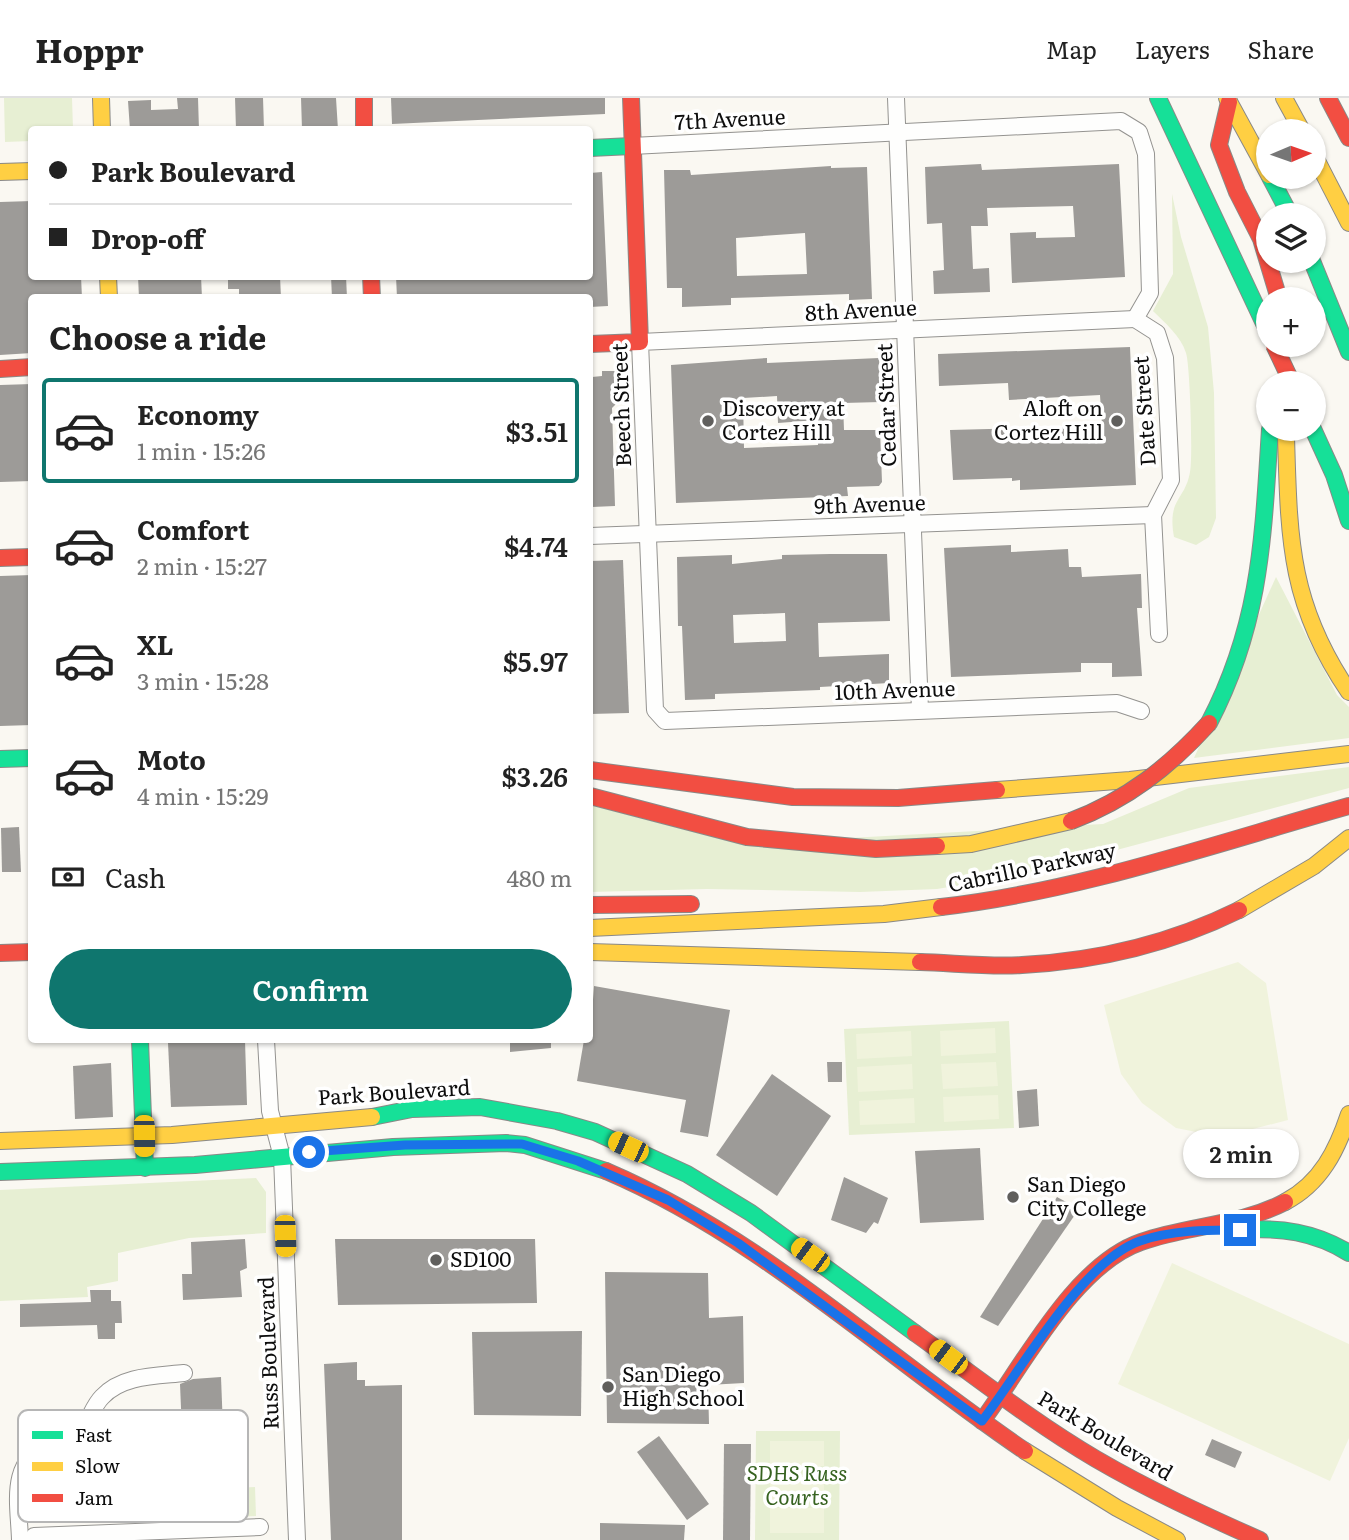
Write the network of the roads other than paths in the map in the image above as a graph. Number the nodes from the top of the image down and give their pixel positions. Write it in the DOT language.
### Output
graph roads {
  1 [pos="101,98"];
  2 [pos="364,98"];
  3 [pos="631,98"];
  4 [pos="896,98"];
  5 [pos="1158,98"];
  6 [pos="1284,98"];
  7 [pos="1328,98"];
  8 [pos="1342,98"];
  9 [pos="1228,100"];
  10 [pos="1349,113"];
  11 [pos="1295,119"];
  12 [pos="102,126"];
  13 [pos="365,126"];
  14 [pos="1349,130"];
  15 [pos="898,133"];
  16 [pos="1349,138"];
  17 [pos="632,146"];
  18 [pos="593,148"];
  19 [pos="1256,152"];
  20 [pos="28,171"];
  21 [pos="0,172"];
  22 [pos="1326,178"];
  23 [pos="1349,223"];
  24 [pos="1317,273"];
  25 [pos="1275,287"];
  26 [pos="1256,306"];
  27 [pos="1135,319"];
  28 [pos="905,330"];
  29 [pos="640,342"];
  30 [pos="593,344"];
  31 [pos="1349,352"];
  32 [pos="28,368"];
  33 [pos="0,369"];
  34 [pos="1269,441"];
  35 [pos="1286,441"];
  36 [pos="1318,441"];
  37 [pos="1153,515"];
  38 [pos="1349,522"];
  39 [pos="912,524"];
  40 [pos="648,534"];
  41 [pos="593,536"];
  42 [pos="28,557"];
  43 [pos="0,558"];
  44 [pos="1159,634"];
  45 [pos="1349,692"];
  46 [pos="655,710"];
  47 [pos="920,710"];
  48 [pos="1141,712"];
  49 [pos="593,753"];
  50 [pos="1349,754"];
  51 [pos="28,758"];
  52 [pos="0,759"];
  53 [pos="593,770"];
  54 [pos="705,785"];
  55 [pos="593,797"];
  56 [pos="1349,806"];
  57 [pos="1349,838"];
  58 [pos="710,904"];
  59 [pos="593,905"];
  60 [pos="737,905"];
  61 [pos="884,914"];
  62 [pos="593,928"];
  63 [pos="28,952"];
  64 [pos="593,952"];
  65 [pos="0,953"];
  66 [pos="140,1043"];
  67 [pos="265,1043"];
  68 [pos="1349,1114"];
  69 [pos="275,1125"];
  70 [pos="144,1136"];
  71 [pos="0,1141"];
  72 [pos="282,1157"];
  73 [pos="145,1168"];
  74 [pos="0,1172"];
  75 [pos="1195,1230"];
  76 [pos="1349,1253"];
  77 [pos="184,1373"];
  78 [pos="1002,1396"];
  79 [pos="93,1410"];
  80 [pos="982,1421"];
  81 [pos="19,1522"];
  82 [pos="260,1527"];
  83 [pos="20,1540"];
  84 [pos="34,1540"];
  85 [pos="296,1540"];
  86 [pos="1177,1540"];
  87 [pos="1260,1540"];
  1 -- 12 [label="main road"];
  2 -- 13 [label="main road"];
  3 -- 17 [label="main road, Beech Street"];
  4 -- 15 [label="street, Cedar Street"];
  5 -- 26 [label="main road"];
  6 -- 11 [label="main road"];
  7 -- 14 [label="main road"];
  7 -- 16 [label="main road"];
  8 -- 10 [label="main road"];
  9 -- 19 [label="main road"];
  9 -- 25 [label="main road"];
  15 -- 17 [label="street, 7th Avenue"];
  15 -- 27 [label="street, 7th Avenue"];
  15 -- 28 [label="street, Cedar Street"];
  17 -- 18 [label="main road, 7th Avenue"];
  17 -- 29 [label="main road, Beech Street"];
  20 -- 21 [label="main road"];
  22 -- 23 [label="main road"];
  24 -- 31 [label="main road"];
  27 -- 28 [label="street, 8th Avenue"];
  27 -- 37 [label="street, Date Street"];
  28 -- 29 [label="street, 8th Avenue"];
  28 -- 39 [label="street, Cedar Street"];
  29 -- 30 [label="main road, 8th Avenue"];
  29 -- 40 [label="street, Beech Street"];
  32 -- 33 [label="main road"];
  34 -- 55 [label="main road, bridge"];
  35 -- 45 [label="main road"];
  36 -- 38 [label="main road"];
  37 -- 39 [label="street, 9th Avenue"];
  37 -- 44 [label="street"];
  39 -- 40 [label="street, 9th Avenue"];
  39 -- 47 [label="street, Cedar Street"];
  40 -- 41 [label="street, 9th Avenue"];
  40 -- 46 [label="street, Beech Street"];
  42 -- 43 [label="main road"];
  46 -- 47 [label="street, 10th Avenue"];
  47 -- 48 [label="street, 10th Avenue"];
  49 -- 54 [label="main road"];
  50 -- 54 [label="main road"];
  51 -- 52 [label="main road"];
  53 -- 54 [label="main road"];
  56 -- 61 [label="main road, Cabrillo Parkway"];
  57 -- 64 [label="main road"];
  58 -- 59 [label="main road"];
  60 -- 61 [label="main road"];
  61 -- 62 [label="main road, Cabrillo Parkway"];
  63 -- 65 [label="main road"];
  66 -- 70 [label="main road"];
  67 -- 69 [label="street, Russ Boulevard"];
  68 -- 75 [label="main road"];
  69 -- 70 [label="main road, Park Boulevard"];
  69 -- 72 [label="street, Russ Boulevard"];
  69 -- 78 [label="main road, Park Boulevard"];
  70 -- 71 [label="main road, Park Boulevard"];
  70 -- 73 [label="main road"];
  72 -- 73 [label="main road"];
  72 -- 80 [label="main road"];
  72 -- 85 [label="street, Russ Boulevard"];
  73 -- 74 [label="main road"];
  75 -- 76 [label="main road"];
  75 -- 78 [label="main road"];
  77 -- 79 [label="street"];
  78 -- 80 [label="main road"];
  78 -- 87 [label="main road, Park Boulevard"];
  80 -- 86 [label="main road"];
  81 -- 83 [label="street"];
  82 -- 84 [label="street"];
}
